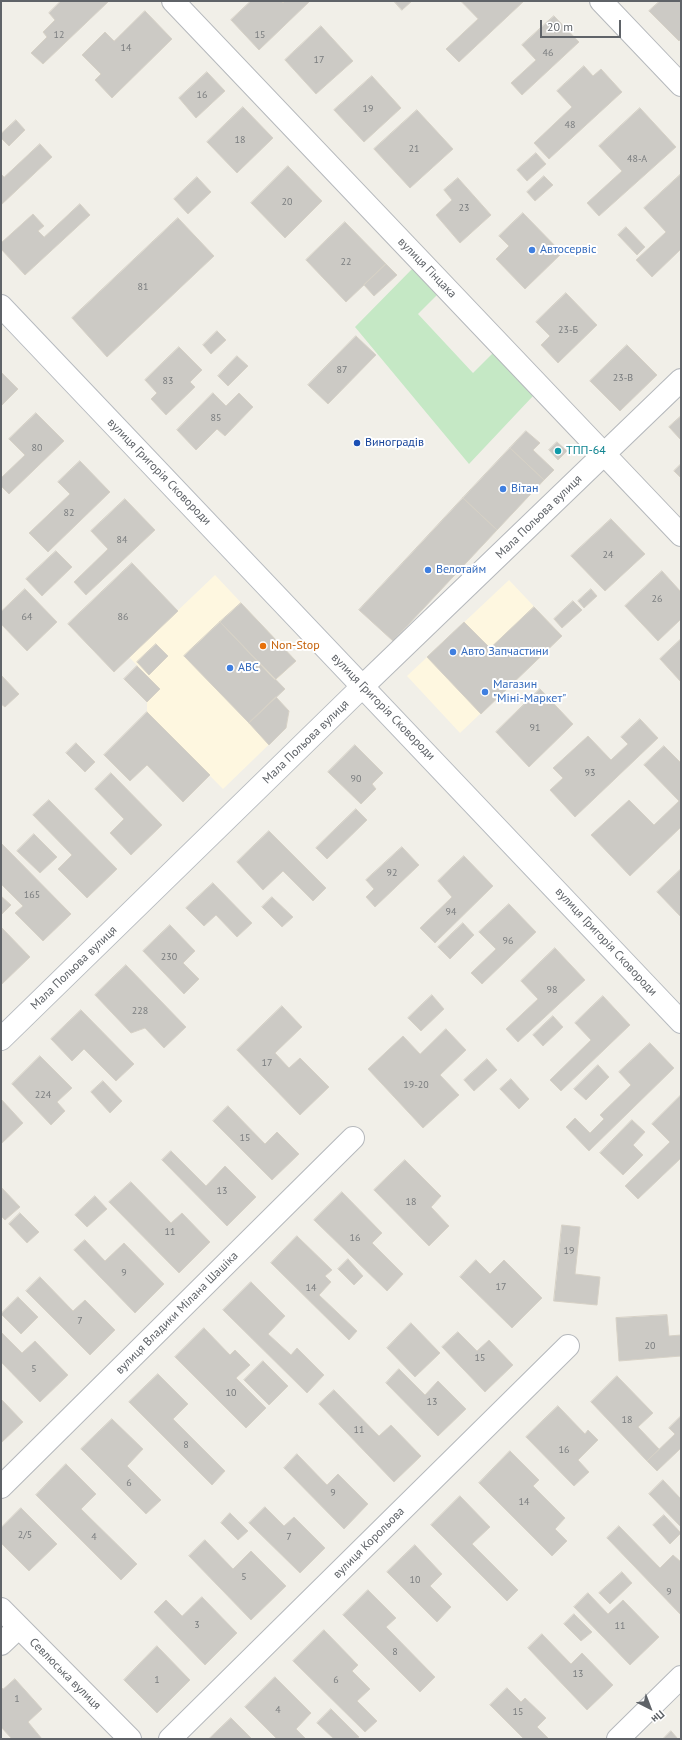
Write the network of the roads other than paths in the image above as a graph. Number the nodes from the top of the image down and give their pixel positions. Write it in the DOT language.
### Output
graph roads {
  1 [pos="173,1"];
  2 [pos="601,1"];
  3 [pos="681,85"];
  4 [pos="1,306"];
  5 [pos="681,380"];
  6 [pos="604,454"];
  7 [pos="681,535"];
  8 [pos="363,686"];
  9 [pos="681,1022"];
  10 [pos="1,1039"];
  11 [pos="353,1138"];
  12 [pos="568,1346"];
  13 [pos="1,1487"];
  14 [pos="1,1609"];
  15 [pos="19,1627"];
  16 [pos="1,1644"];
  17 [pos="681,1677"];
  18 [pos="130,1739"];
  19 [pos="170,1739"];
  20 [pos="618,1739"];
  1 -- 6 [label="street, вулиця Гінцака"];
  2 -- 3 [label="street"];
  4 -- 8 [label="street, вулиця Григорія Сковороди"];
  5 -- 6 [label="street, Мала Польова вулиця"];
  6 -- 7 [label="street, вулиця Гінцака"];
  6 -- 8 [label="street, Мала Польова вулиця"];
  8 -- 9 [label="street, вулиця Григорія Сковороди"];
  8 -- 10 [label="street, Мала Польова вулиця"];
  11 -- 13 [label="street, вулиця Владики Мілана Шашіка"];
  12 -- 19 [label="street, вулиця Корольова"];
  14 -- 15 [label="street, Севлюська вулиця"];
  15 -- 16 [label="street"];
  15 -- 18 [label="street, Севлюська вулиця"];
  17 -- 20 [label="street"];
}
